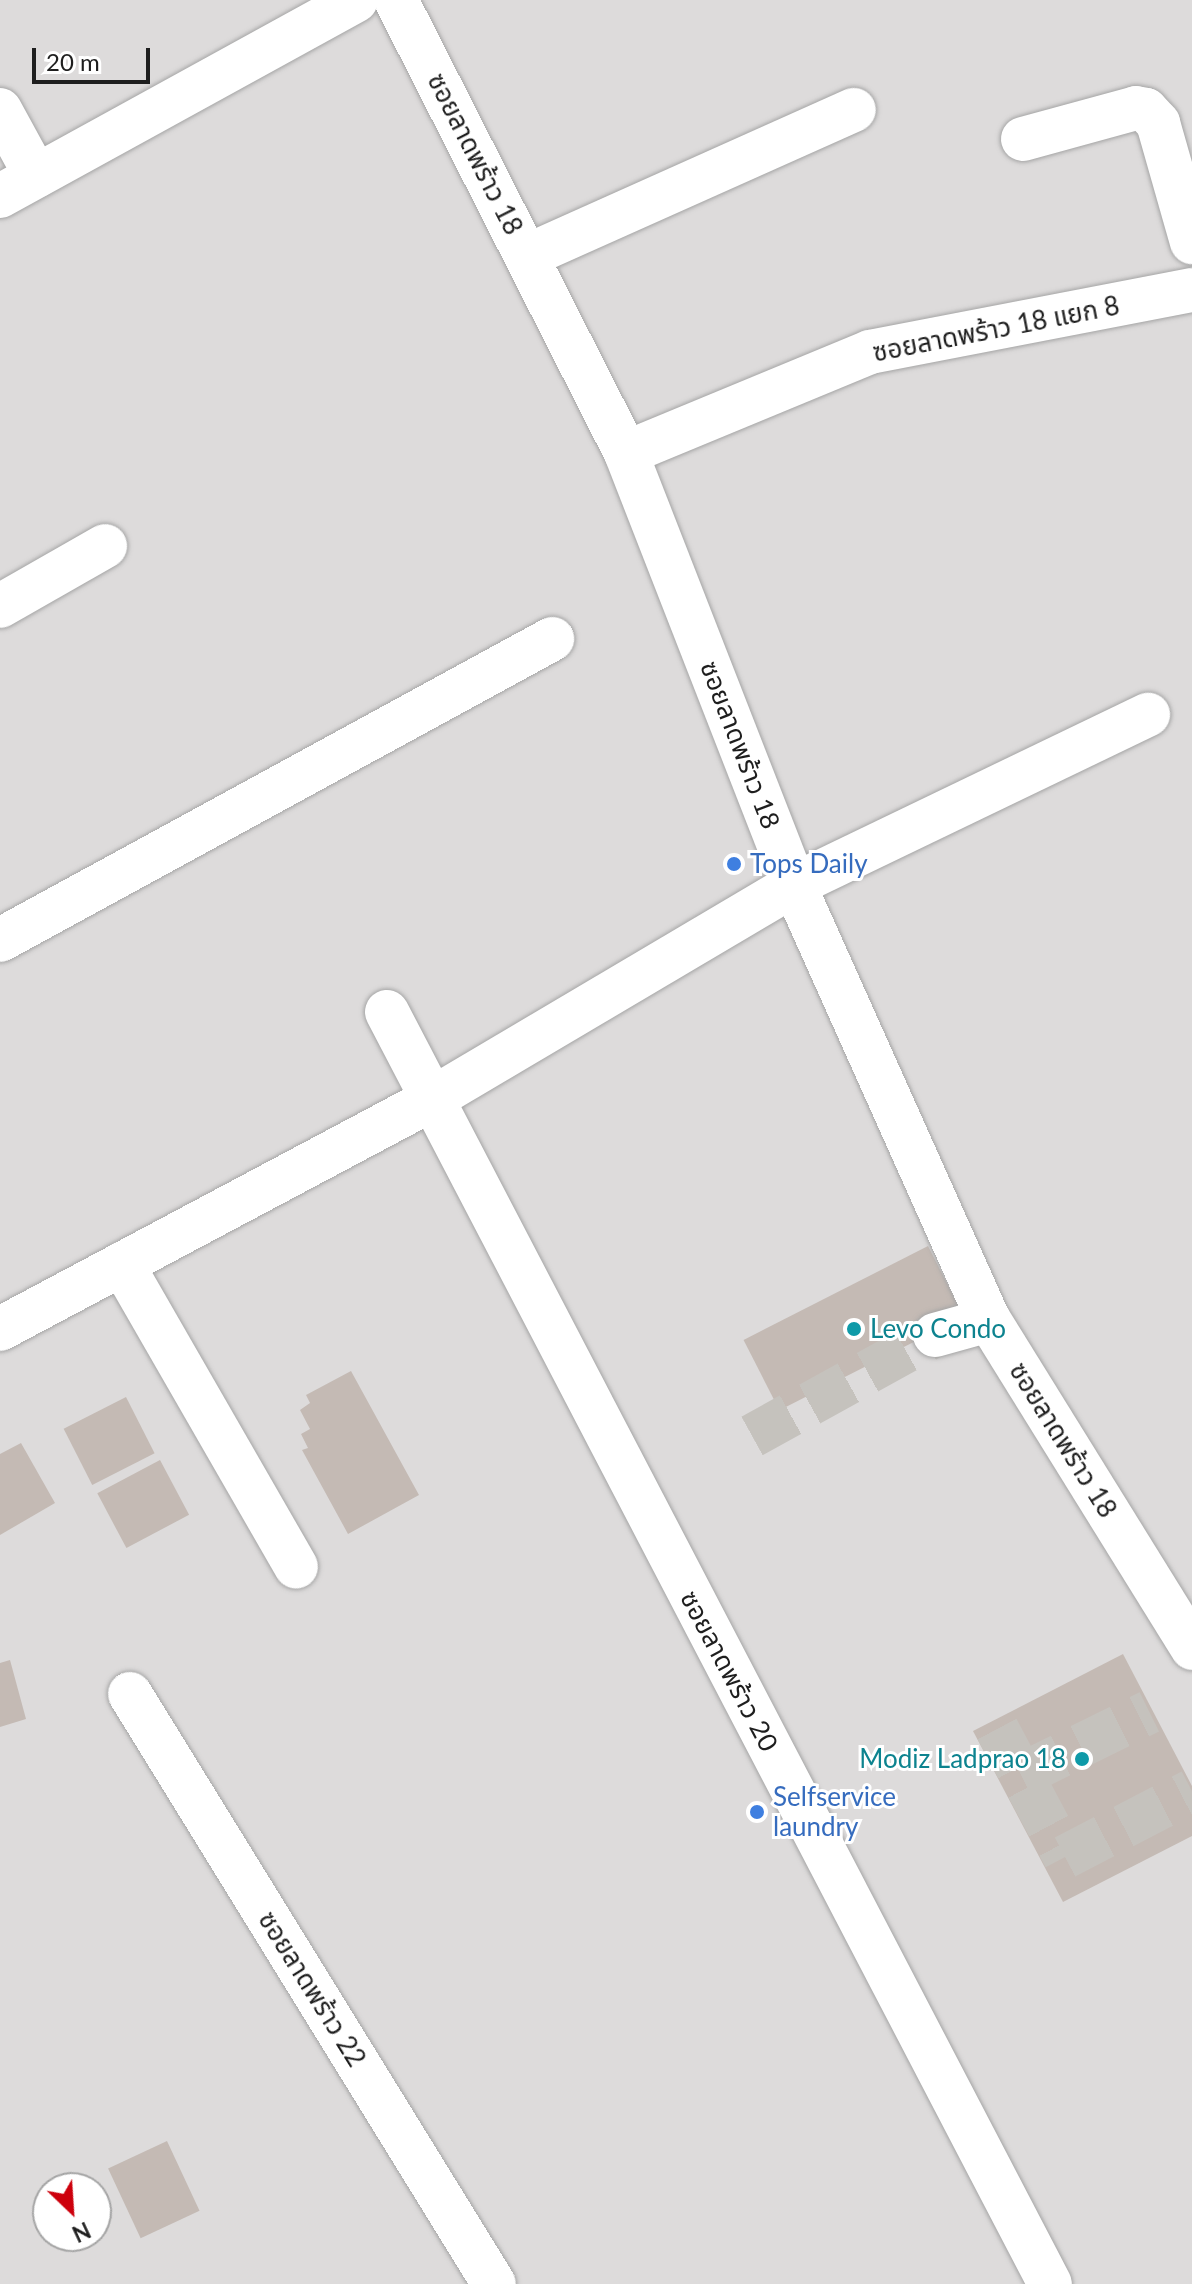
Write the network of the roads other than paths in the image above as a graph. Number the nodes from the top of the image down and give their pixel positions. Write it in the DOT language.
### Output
graph roads {
  1 [pos="356,0"];
  2 [pos="396,0"];
  3 [pos="0,110"];
  4 [pos="854,110"];
  5 [pos="1023,139"];
  6 [pos="18,186"];
  7 [pos="1192,242"];
  8 [pos="527,256"];
  9 [pos="1192,290"];
  10 [pos="626,453"];
  11 [pos="105,546"];
  12 [pos="0,606"];
  13 [pos="552,639"];
  14 [pos="1148,715"];
  15 [pos="794,885"];
  16 [pos="0,940"];
  17 [pos="387,1012"];
  18 [pos="430,1100"];
  19 [pos="122,1264"];
  20 [pos="989,1320"];
  21 [pos="0,1329"];
  22 [pos="935,1335"];
  23 [pos="296,1567"];
  24 [pos="1192,1648"];
  25 [pos="130,1694"];
  26 [pos="494,2284"];
  27 [pos="1050,2284"];
  1 -- 6 [label="street"];
  2 -- 8 [label="street, ซอยลาดพร้าว 18"];
  3 -- 6 [label="street"];
  4 -- 8 [label="street"];
  5 -- 7 [label="street"];
  8 -- 10 [label="street, ซอยลาดพร้าว 18"];
  9 -- 10 [label="street, ซอยลาดพร้าว 18 แยก 8"];
  10 -- 15 [label="street, ซอยลาดพร้าว 18"];
  11 -- 12 [label="street"];
  13 -- 16 [label="street"];
  14 -- 15 [label="street"];
  15 -- 18 [label="street"];
  15 -- 20 [label="street, ซอยลาดพร้าว 18"];
  17 -- 18 [label="street, ซอยลาดพร้าว 20"];
  18 -- 19 [label="street"];
  18 -- 27 [label="street, ซอยลาดพร้าว 20"];
  19 -- 21 [label="street"];
  19 -- 23 [label="street"];
  20 -- 22 [label="street"];
  20 -- 24 [label="street, ซอยลาดพร้าว 18"];
  25 -- 26 [label="street, ซอยลาดพร้าว 22"];
}
